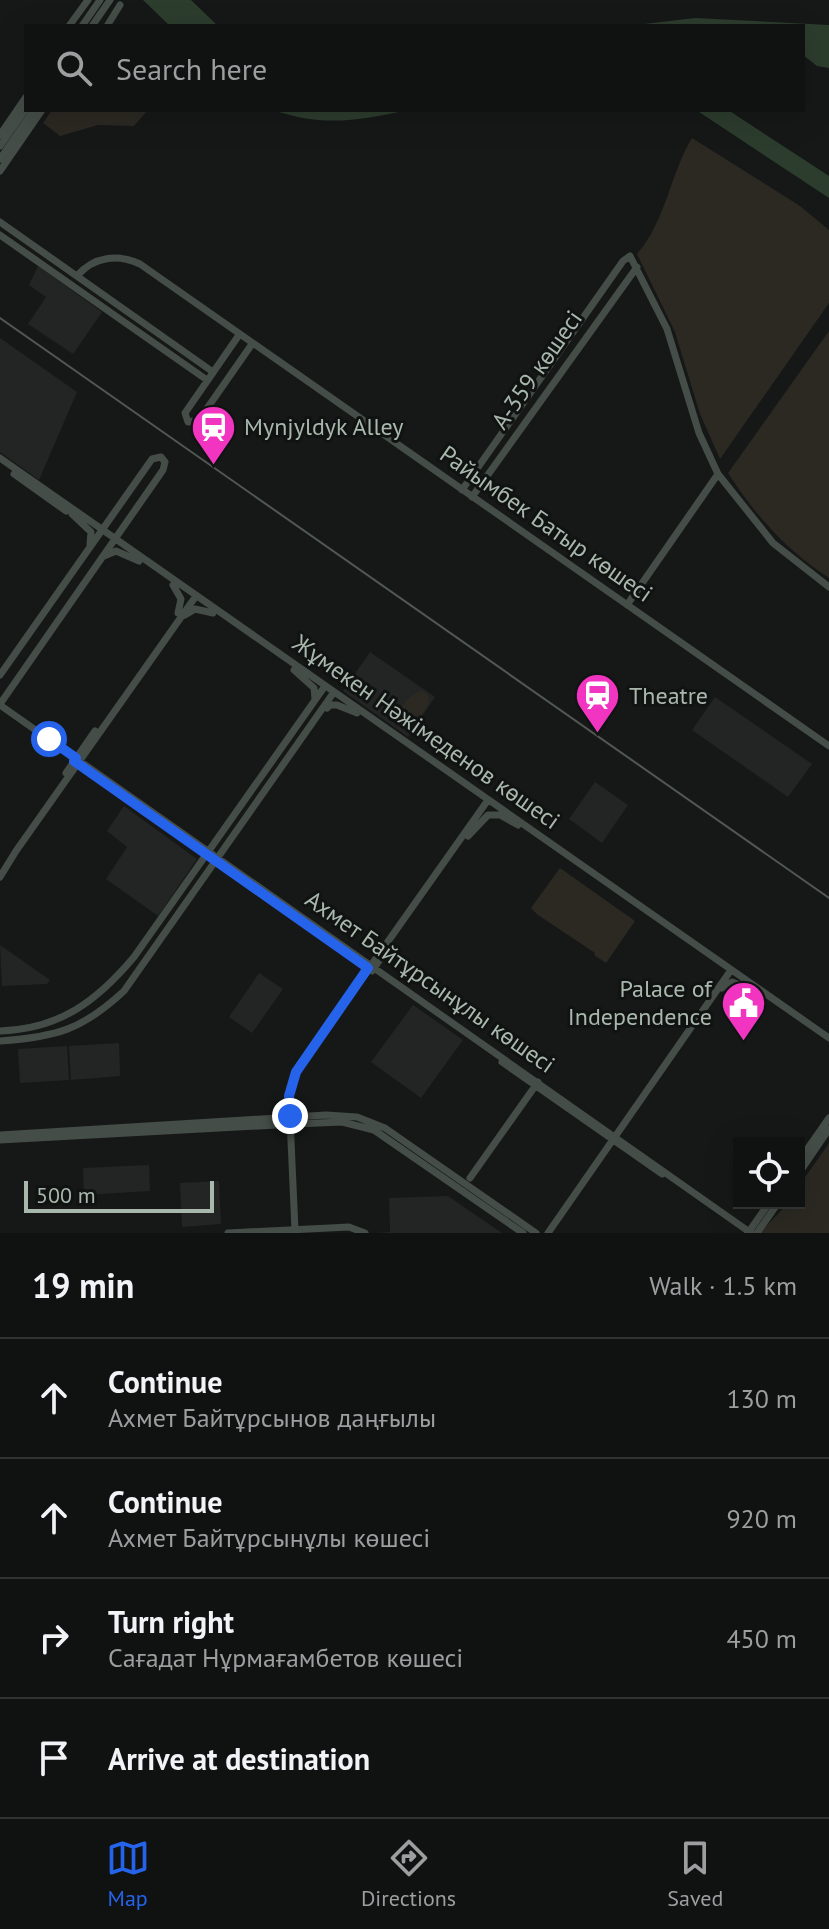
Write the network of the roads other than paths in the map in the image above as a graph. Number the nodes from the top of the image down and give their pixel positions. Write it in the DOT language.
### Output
graph roads {
  1 [pos="88,0"];
  2 [pos="110,0"];
  3 [pos="100,5"];
  4 [pos="120,5"];
  5 [pos="70,24"];
  6 [pos="84,24"];
  7 [pos="93,24"];
  8 [pos="108,24"];
  9 [pos="24,100"];
  10 [pos="33,112"];
  11 [pos="34,112"];
  12 [pos="34,112"];
  13 [pos="0,135"];
  14 [pos="0,146"];
  15 [pos="0,159"];
  16 [pos="0,171"];
  17 [pos="0,222"];
  18 [pos="0,235"];
  19 [pos="635,268"];
  20 [pos="77,276"];
  21 [pos="239,335"];
  22 [pos="252,344"];
  23 [pos="198,362"];
  24 [pos="194,371"];
  25 [pos="213,372"];
  26 [pos="207,380"];
  27 [pos="0,461"];
  28 [pos="717,476"];
  29 [pos="462,490"];
  30 [pos="472,497"];
  31 [pos="72,514"];
  32 [pos="100,532"];
  33 [pos="113,540"];
  34 [pos="86,553"];
  35 [pos="99,560"];
  36 [pos="139,561"];
  37 [pos="173,585"];
  38 [pos="829,589"];
  39 [pos="193,596"];
  40 [pos="627,605"];
  41 [pos="213,613"];
  42 [pos="179,616"];
  43 [pos="25,668"];
  44 [pos="294,670"];
  45 [pos="0,677"];
  46 [pos="0,686"];
  47 [pos="324,687"];
  48 [pos="8,692"];
  49 [pos="333,694"];
  50 [pos="314,702"];
  51 [pos="0,706"];
  52 [pos="357,713"];
  53 [pos="314,721"];
  54 [pos="27,724"];
  55 [pos="94,733"];
  56 [pos="49,739"];
  57 [pos="91,745"];
  58 [pos="829,746"];
  59 [pos="79,762"];
  60 [pos="270,764"];
  61 [pos="279,771"];
  62 [pos="99,774"];
  63 [pos="260,778"];
  64 [pos="269,785"];
  65 [pos="488,802"];
  66 [pos="518,825"];
  67 [pos="224,830"];
  68 [pos="189,837"];
  69 [pos="466,837"];
  70 [pos="226,847"];
  71 [pos="208,853"];
  72 [pos="217,859"];
  73 [pos="0,867"];
  74 [pos="246,876"];
  75 [pos="0,877"];
  76 [pos="390,942"];
  77 [pos="343,945"];
  78 [pos="372,968"];
  79 [pos="730,972"];
  80 [pos="752,990"];
  81 [pos="408,991"];
  82 [pos="714,995"];
  83 [pos="3,1036"];
  84 [pos="829,1041"];
  85 [pos="537,1084"];
  86 [pos="634,1110"];
  87 [pos="585,1115"];
  88 [pos="829,1118"];
  89 [pos="293,1120"];
  90 [pos="829,1129"];
  91 [pos="614,1138"];
  92 [pos="1,1139"];
  93 [pos="805,1152"];
  94 [pos="648,1158"];
  95 [pos="805,1164"];
  96 [pos="470,1178"];
  97 [pos="765,1209"];
  98 [pos="772,1209"];
  99 [pos="560,1217"];
  100 [pos="759,1217"];
  101 [pos="741,1225"];
  102 [pos="298,1231"];
  103 [pos="361,1231"];
  104 [pos="530,1232"];
  105 [pos="228,1233"];
  106 [pos="550,1233"];
  107 [pos="750,1233"];
  1 -- 5 [label="street"];
  2 -- 3 [label="street"];
  3 -- 6 [label="street"];
  3 -- 7 [label="street"];
  4 -- 8 [label="street"];
  9 -- 13 [label="street"];
  10 -- 14 [label="street"];
  11 -- 15 [label="street"];
  12 -- 16 [label="street"];
  17 -- 20 [label="street"];
  18 -- 24 [label="street"];
  19 -- 28 [label="street"];
  19 -- 29 [label="street"];
  19 -- 30 [label="street, А-359 көшесі"];
  20 -- 21 [label="street, Райымбек Батыр көшесі"];
  20 -- 23 [label="street"];
  21 -- 22 [label="street, Райымбек Батыр көшесі"];
  21 -- 25 [label="street"];
  22 -- 26 [label="street"];
  22 -- 29 [label="street, Райымбек Батыр көшесі"];
  23 -- 24 [label="street"];
  23 -- 25 [label="street"];
  24 -- 26 [label="street"];
  25 -- 26 [label="street"];
  27 -- 31 [label="street, Жұмекен Нәжімеденов көшесі"];
  27 -- 32 [label="street, Жұмекен Нәжімеденов көшесі"];
  28 -- 38 [label="street"];
  28 -- 40 [label="street"];
  29 -- 30 [label="street, Райымбек Батыр көшесі"];
  30 -- 40 [label="street, Райымбек Батыр көшесі"];
  31 -- 32 [label="street, Жұмекен Нәжімеденов көшесі"];
  31 -- 34 [label="street"];
  32 -- 33 [label="street, Жұмекен Нәжімеденов көшесі"];
  32 -- 33 [label="street"];
  32 -- 34 [label="street"];
  33 -- 35 [label="street"];
  33 -- 36 [label="street, Жұмекен Нәжімеденов көшесі"];
  33 -- 39 [label="street, Жұмекен Нәжімеденов көшесі"];
  34 -- 45 [label="street"];
  35 -- 36 [label="street"];
  35 -- 43 [label="street"];
  36 -- 37 [label="street, Жұмекен Нәжімеденов көшесі"];
  37 -- 39 [label="street, Жұмекен Нәжімеденов көшесі"];
  37 -- 42 [label="street"];
  39 -- 41 [label="street, Жұмекен Нәжімеденов көшесі"];
  39 -- 42 [label="street"];
  39 -- 47 [label="street, Жұмекен Нәжімеденов көшесі"];
  40 -- 58 [label="street, Райымбек Батыр көшесі"];
  41 -- 42 [label="street"];
  41 -- 44 [label="street, Жұмекен Нәжімеденов көшесі"];
  42 -- 55 [label="street"];
  42 -- 57 [label="street"];
  43 -- 46 [label="street"];
  43 -- 48 [label="street"];
  44 -- 47 [label="street, Жұмекен Нәжімеденов көшесі"];
  44 -- 50 [label="street"];
  47 -- 49 [label="street, Жұмекен Нәжімеденов көшесі"];
  47 -- 50 [label="street"];
  48 -- 51 [label="street"];
  48 -- 54 [label="street"];
  49 -- 52 [label="street, Жұмекен Нәжімеденов көшесі"];
  49 -- 53 [label="street"];
  49 -- 65 [label="street, Жұмекен Нәжімеденов көшесі"];
  50 -- 60 [label="street"];
  51 -- 54 [label="street"];
  51 -- 59 [label="street"];
  52 -- 53 [label="street"];
  52 -- 65 [label="street, Жұмекен Нәжімеденов көшесі"];
  53 -- 61 [label="street"];
  54 -- 56 [label="street"];
  55 -- 56 [label="street"];
  55 -- 59 [label="street"];
  56 -- 59 [label="street"];
  57 -- 59 [label="street"];
  57 -- 62 [label="street"];
  59 -- 62 [label="street, Ахмет Байтұрсынұлы көшесі"];
  59 -- 71 [label="street, Ахмет Байтұрсынұлы көшесі"];
  59 -- 73 [label="street"];
  59 -- 75 [label="street"];
  60 -- 61 [label="street"];
  60 -- 63 [label="street"];
  61 -- 64 [label="street"];
  62 -- 68 [label="street, Ахмет Байтұрсынұлы көшесі"];
  63 -- 64 [label="street"];
  63 -- 67 [label="street"];
  64 -- 70 [label="street"];
  65 -- 66 [label="street, Жұмекен Нәжімеденов көшесі"];
  65 -- 69 [label="street"];
  65 -- 76 [label="street"];
  65 -- 79 [label="street, Жұмекен Нәжімеденов көшесі"];
  66 -- 69 [label="street"];
  66 -- 79 [label="street, Жұмекен Нәжімеденов көшесі"];
  67 -- 68 [label="street"];
  67 -- 71 [label="street"];
  68 -- 71 [label="street, Ахмет Байтұрсынұлы көшесі"];
  69 -- 76 [label="street"];
  70 -- 72 [label="street"];
  70 -- 74 [label="street"];
  71 -- 72 [label="street, Ахмет Байтұрсынұлы көшесі"];
  71 -- 83 [label="street"];
  72 -- 74 [label="street, Ахмет Байтұрсынұлы көшесі"];
  72 -- 78 [label="street, Ахмет Байтұрсынұлы көшесі"];
  72 -- 83 [label="street"];
  74 -- 77 [label="street, Ахмет Байтұрсынұлы көшесі"];
  76 -- 77 [label="street"];
  76 -- 78 [label="street"];
  76 -- 81 [label="street"];
  77 -- 78 [label="street, Ахмет Байтұрсынұлы көшесі"];
  78 -- 81 [label="street, Ахмет Байтұрсынұлы көшесі"];
  78 -- 85 [label="street, Ахмет Байтұрсынұлы көшесі"];
  78 -- 89 [label="street"];
  79 -- 80 [label="street, Жұмекен Нәжімеденов көшесі"];
  79 -- 82 [label="street"];
  79 -- 84 [label="street, Жұмекен Нәжімеденов көшесі"];
  80 -- 82 [label="street"];
  80 -- 84 [label="street, Жұмекен Нәжімеденов көшесі"];
  81 -- 85 [label="street, Ахмет Байтұрсынұлы көшесі"];
  82 -- 86 [label="street"];
  85 -- 87 [label="street, Ахмет Байтұрсынұлы көшесі"];
  85 -- 91 [label="street, Ахмет Байтұрсынұлы көшесі"];
  85 -- 96 [label="street"];
  86 -- 87 [label="street"];
  86 -- 91 [label="street"];
  86 -- 94 [label="street"];
  87 -- 91 [label="street, Ахмет Байтұрсынұлы көшесі"];
  88 -- 93 [label="street"];
  89 -- 92 [label="street"];
  89 -- 102 [label="street"];
  89 -- 104 [label="street"];
  89 -- 104 [label="street"];
  90 -- 95 [label="street"];
  91 -- 94 [label="street, Ахмет Байтұрсынұлы көшесі"];
  91 -- 99 [label="street"];
  91 -- 107 [label="street, Ахмет Байтұрсынұлы көшесі"];
  94 -- 101 [label="street, Ахмет Байтұрсынұлы көшесі"];
  97 -- 100 [label="street"];
  98 -- 107 [label="street"];
  99 -- 104 [label="street"];
  99 -- 106 [label="street"];
  100 -- 101 [label="street"];
  100 -- 107 [label="street"];
  101 -- 107 [label="street, Ахмет Байтұрсынұлы көшесі"];
  102 -- 103 [label="street"];
  102 -- 105 [label="street"];
}
